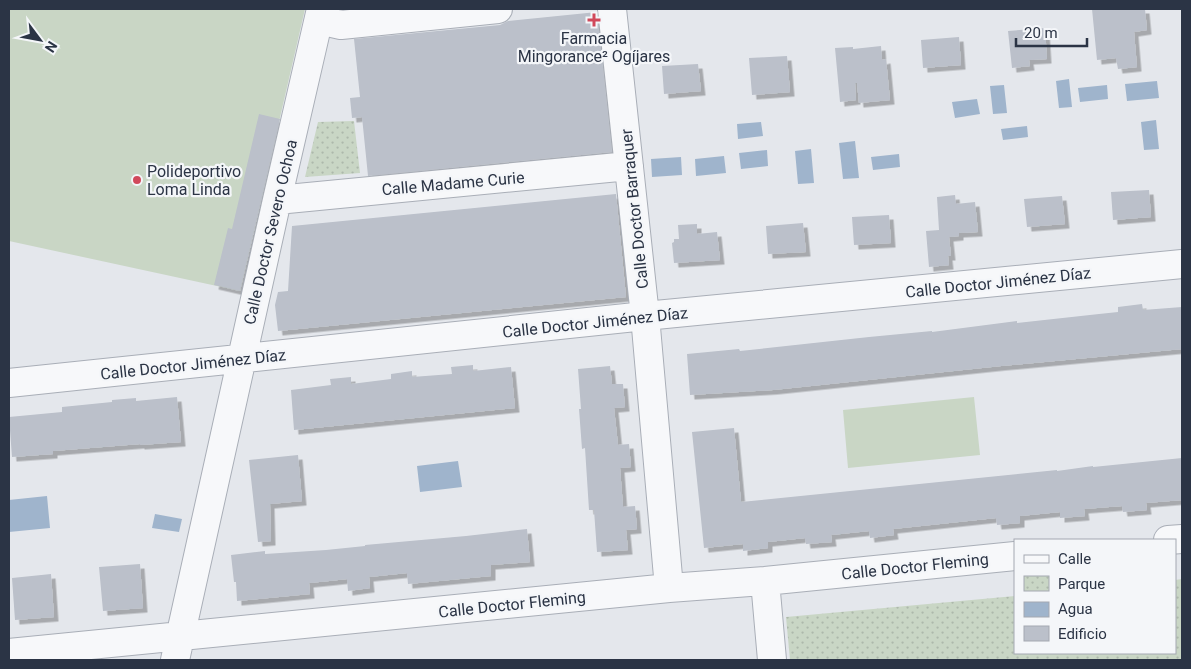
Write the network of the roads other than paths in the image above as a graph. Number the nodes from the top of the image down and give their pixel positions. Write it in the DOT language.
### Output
graph roads {
  1 [pos="498,9"];
  2 [pos="612,9"];
  3 [pos="320,14"];
  4 [pos="629,166"];
  5 [pos="277,200"];
  6 [pos="1182,264"];
  7 [pos="645,316"];
  8 [pos="242,359"];
  9 [pos="9,383"];
  10 [pos="1014,556"];
  11 [pos="765,581"];
  12 [pos="669,588"];
  13 [pos="178,648"];
  14 [pos="9,653"];
  15 [pos="772,660"];
  1 -- 3 [label="street"];
  2 -- 4 [label="street, Calle Doctor Barraquer"];
  3 -- 5 [label="street, Calle Doctor Severo Ochoa"];
  4 -- 5 [label="street, Calle Madame Curie"];
  4 -- 7 [label="street, Calle Doctor Barraquer"];
  5 -- 8 [label="street, Calle Doctor Severo Ochoa"];
  6 -- 7 [label="street, Calle Doctor Jiménez Díaz"];
  7 -- 8 [label="street, Calle Doctor Jiménez Díaz"];
  7 -- 12 [label="street, Calle Doctor Barraquer"];
  8 -- 9 [label="street, Calle Doctor Jiménez Díaz"];
  8 -- 13 [label="street, Calle Doctor Severo Ochoa"];
  10 -- 11 [label="street, Calle Doctor Fleming"];
  11 -- 12 [label="street, Calle Doctor Fleming"];
  11 -- 15 [label="street"];
  12 -- 13 [label="street, Calle Doctor Fleming"];
  13 -- 14 [label="street, Calle Doctor Fleming"];
}
